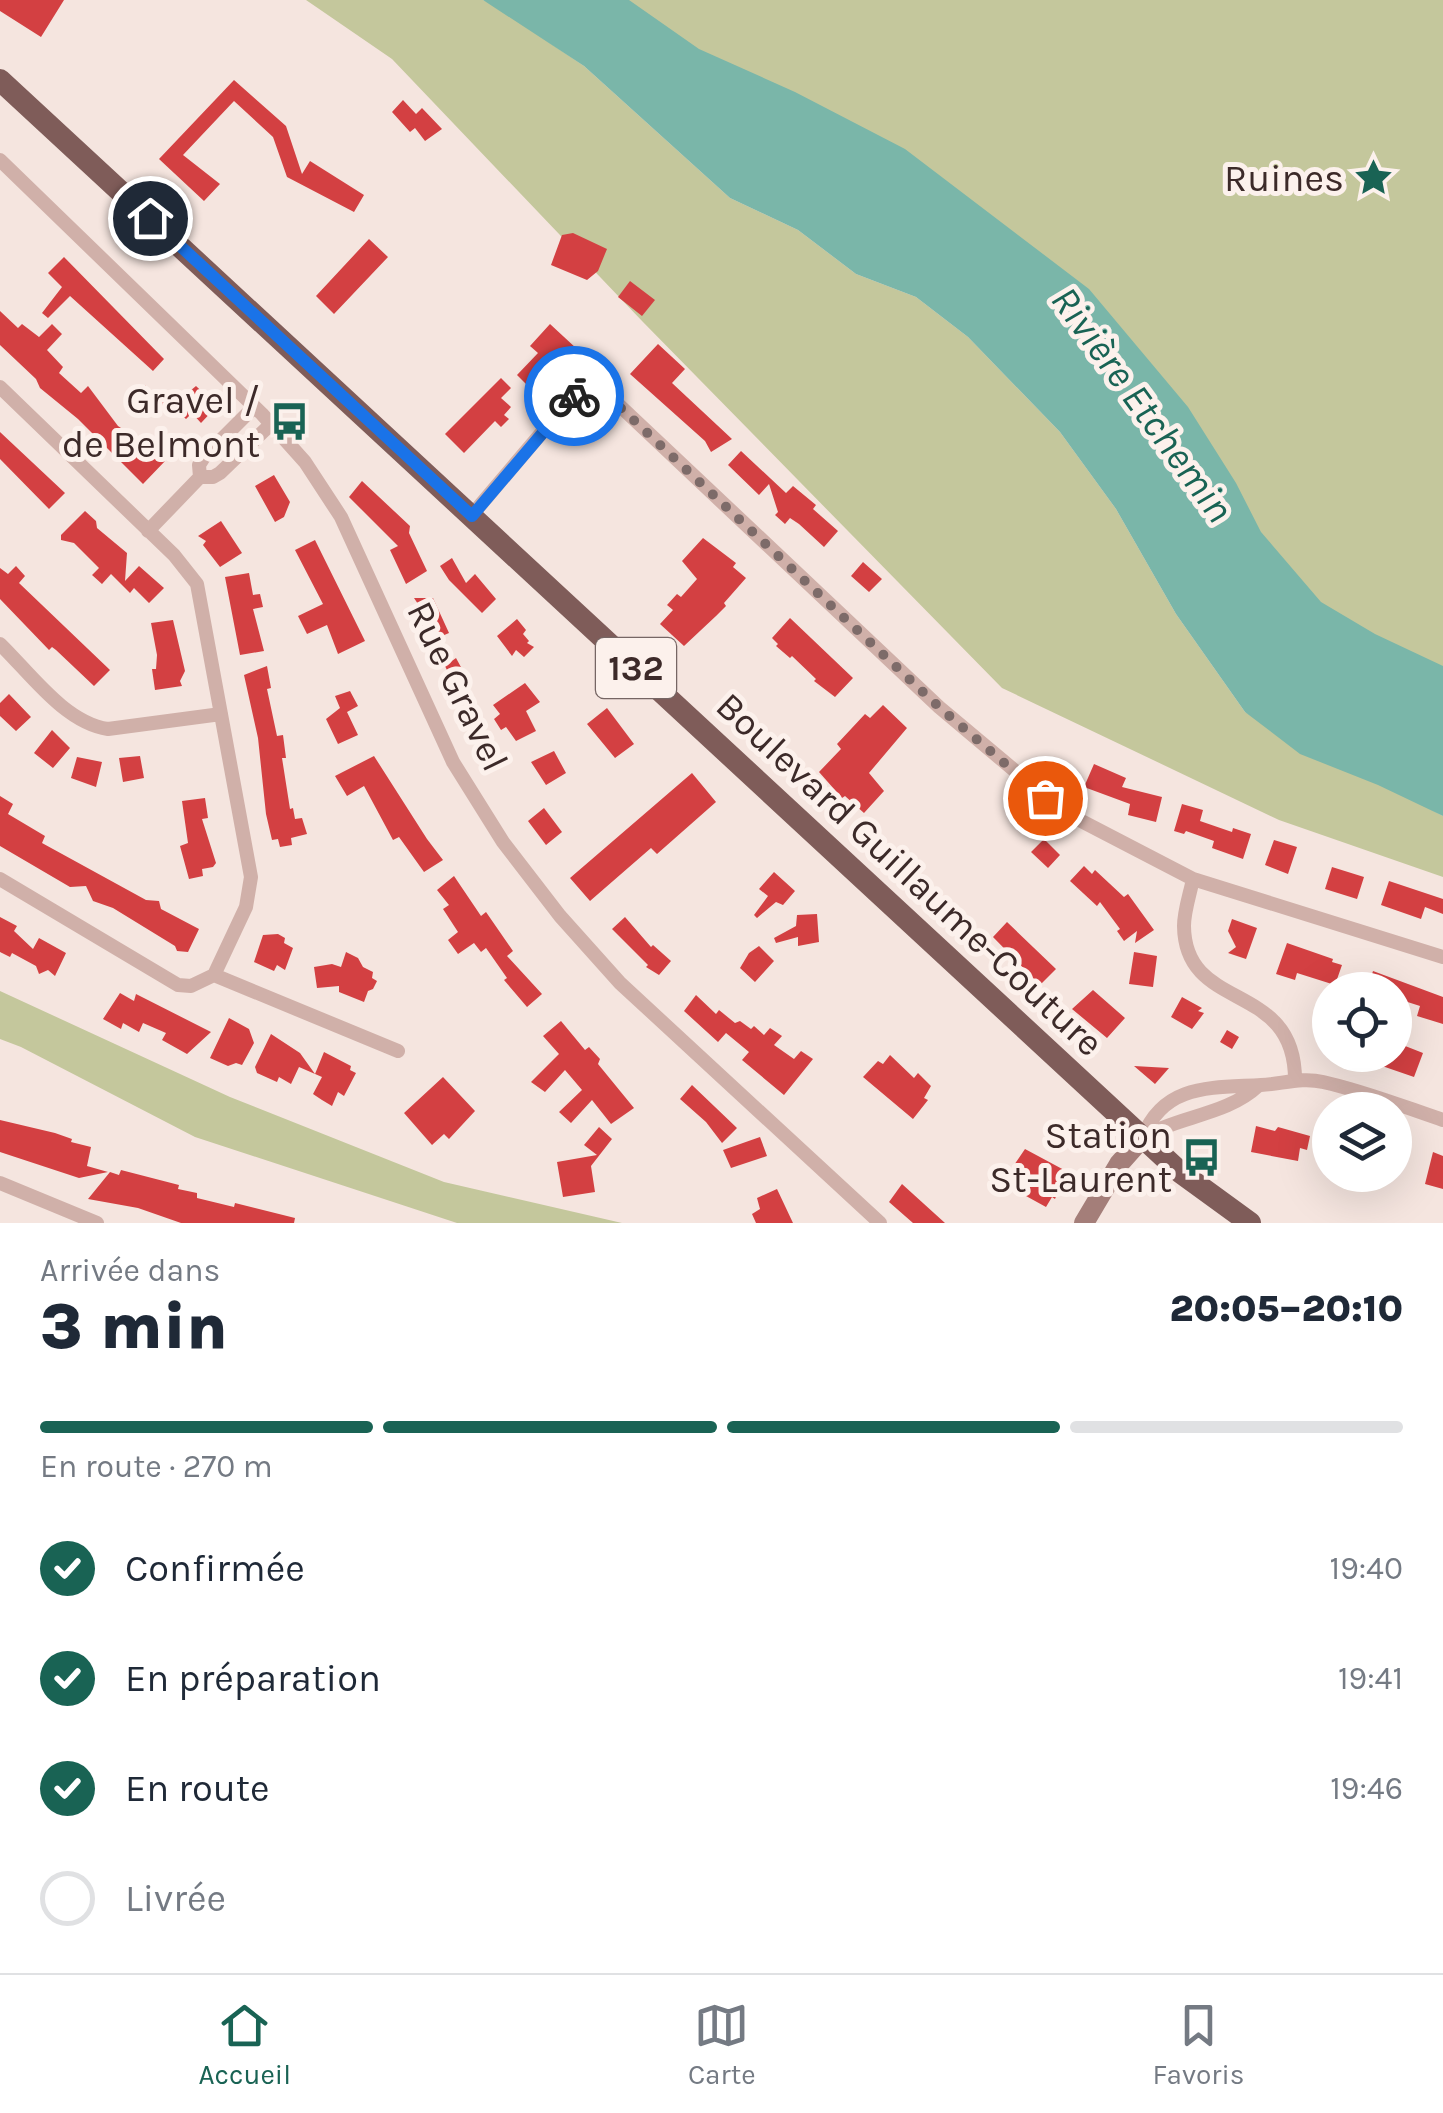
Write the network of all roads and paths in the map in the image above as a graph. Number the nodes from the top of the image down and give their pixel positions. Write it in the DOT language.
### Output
graph roads {
  1 [pos="0,80"];
  2 [pos="0,160"];
  3 [pos="0,387"];
  4 [pos="254,407"];
  5 [pos="270,424"];
  6 [pos="200,477"];
  7 [pos="472,516"];
  8 [pos="148,531"];
  9 [pos="0,644"];
  10 [pos="221,714"];
  11 [pos="0,880"];
  12 [pos="1193,880"];
  13 [pos="1443,957"];
  14 [pos="214,975"];
  15 [pos="398,1051"];
  16 [pos="1295,1081"];
  17 [pos="1258,1086"];
  18 [pos="1443,1120"];
  19 [pos="1143,1138"];
  20 [pos="0,1183"];
  21 [pos="97,1223"];
  22 [pos="880,1223"];
  23 [pos="1084,1223"];
  24 [pos="1250,1223"];
  1 -- 7 [label="main road, Boulevard Guillaume-Couture / 132"];
  2 -- 4 [label="street, Rue Gravel"];
  3 -- 8 [label="street"];
  4 -- 5 [label="street, Rue Gravel"];
  4 -- 6 [label="street"];
  5 -- 6 [label="street"];
  5 -- 22 [label="street, Rue Gravel"];
  6 -- 8 [label="street"];
  7 -- 12 [label="street"];
  7 -- 19 [label="main road, Boulevard Guillaume-Couture / 132"];
  8 -- 10 [label="street"];
  9 -- 10 [label="street"];
  10 -- 14 [label="street"];
  11 -- 14 [label="street"];
  12 -- 13 [label="street"];
  12 -- 16 [label="street"];
  14 -- 15 [label="street"];
  16 -- 17 [label="street"];
  16 -- 18 [label="street"];
  17 -- 19 [label="street"];
  17 -- 19 [label="street"];
  19 -- 23 [label="street"];
  19 -- 24 [label="main road, Boulevard Guillaume-Couture / 132"];
  20 -- 21 [label="street"];
}
